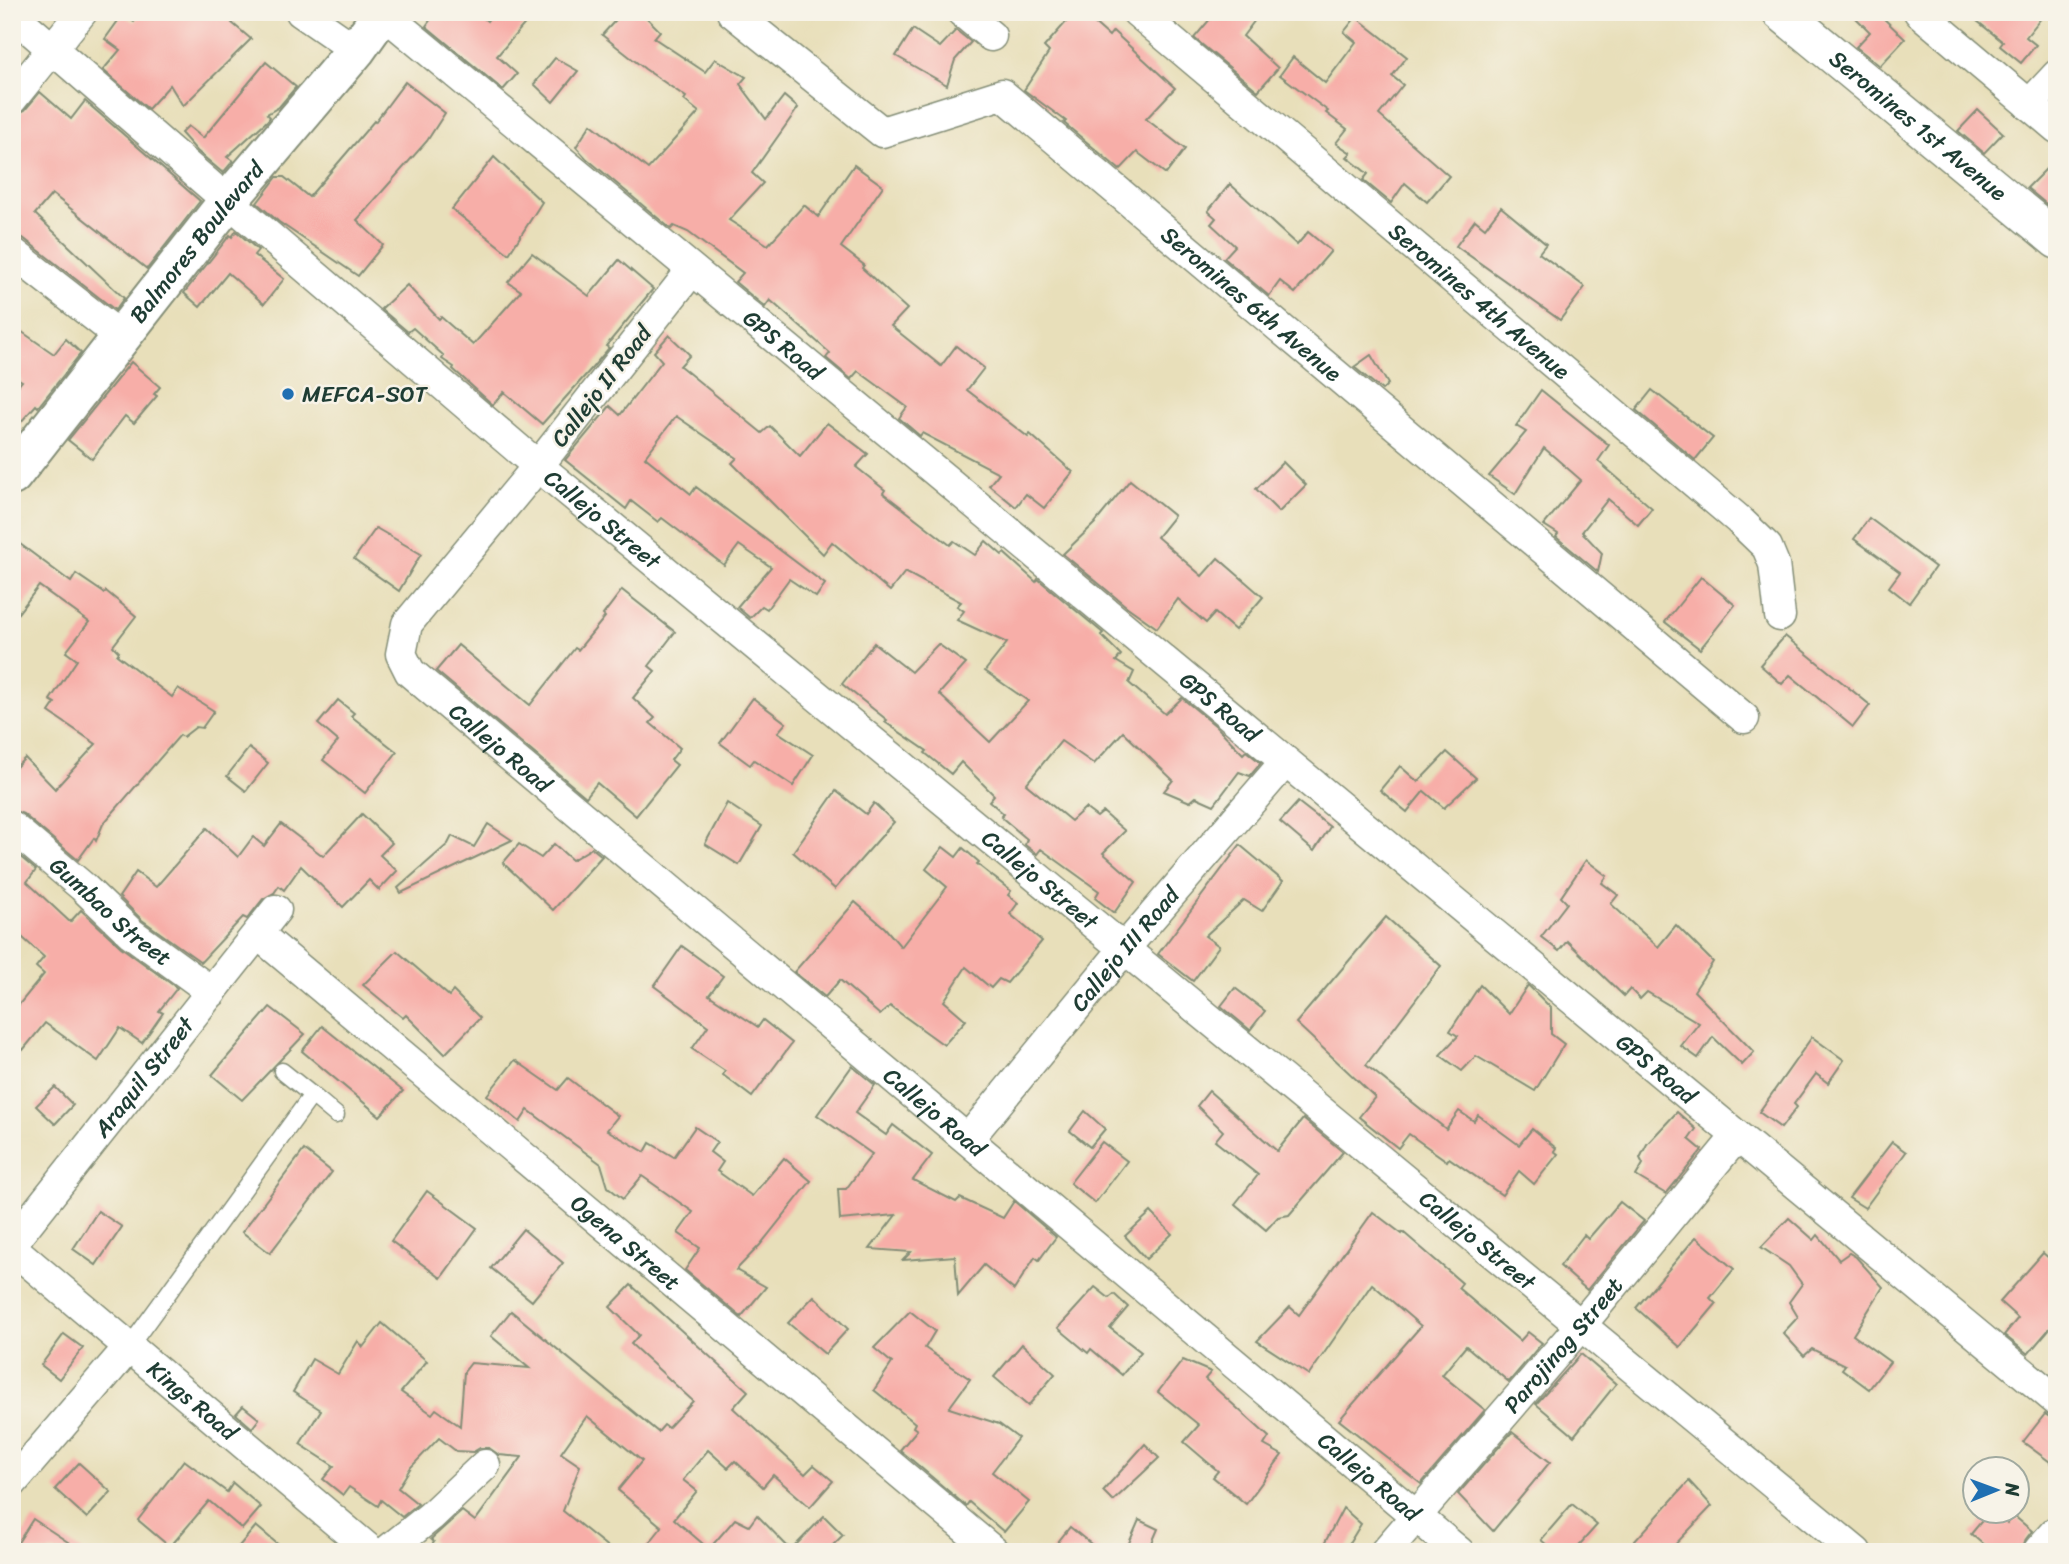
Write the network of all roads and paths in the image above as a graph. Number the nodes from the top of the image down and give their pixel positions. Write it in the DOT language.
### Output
graph roads {
  1 [pos="82,12"];
  2 [pos="301,12"];
  3 [pos="732,12"];
  4 [pos="962,12"];
  5 [pos="1137,12"];
  6 [pos="1781,12"];
  7 [pos="1919,12"];
  8 [pos="12,13"];
  9 [pos="383,13"];
  10 [pos="991,36"];
  11 [pos="53,48"];
  12 [pos="356,50"];
  13 [pos="2057,75"];
  14 [pos="12,99"];
  15 [pos="2029,105"];
  16 [pos="2057,128"];
  17 [pos="228,201"];
  18 [pos="2057,240"];
  19 [pos="12,252"];
  20 [pos="692,270"];
  21 [pos="121,337"];
  22 [pos="538,466"];
  23 [pos="12,476"];
  24 [pos="1780,616"];
  25 [pos="410,671"];
  26 [pos="1744,718"];
  27 [pos="1285,762"];
  28 [pos="12,827"];
  29 [pos="276,910"];
  30 [pos="258,934"];
  31 [pos="1124,948"];
  32 [pos="212,992"];
  33 [pos="282,1070"];
  34 [pos="312,1095"];
  35 [pos="335,1115"];
  36 [pos="1737,1136"];
  37 [pos="969,1138"];
  38 [pos="12,1246"];
  39 [pos="1581,1325"];
  40 [pos="129,1347"];
  41 [pos="2057,1401"];
  42 [pos="485,1465"];
  43 [pos="12,1483"];
  44 [pos="1416,1515"];
  45 [pos="2057,1535"];
  46 [pos="372,1552"];
  47 [pos="386,1552"];
  48 [pos="994,1552"];
  49 [pos="1385,1552"];
  50 [pos="1460,1552"];
  51 [pos="1856,1552"];
  52 [pos="2042,1552"];
  1 -- 11 [label="street"];
  2 -- 12 [label="street"];
  3 -- 26 [label="street, Seromines 6th Avenue"];
  4 -- 10 [label="street"];
  5 -- 24 [label="street, Seromines 4th Avenue"];
  6 -- 18 [label="street, Seromines 1st Avenue"];
  7 -- 15 [label="street"];
  8 -- 11 [label="street, Callejo Street"];
  9 -- 12 [label="main road, Balmores Boulevard"];
  9 -- 20 [label="street, GPS Road"];
  11 -- 14 [label="street"];
  11 -- 17 [label="street, Callejo Street"];
  12 -- 17 [label="main road, Balmores Boulevard"];
  13 -- 15 [label="street"];
  15 -- 16 [label="street"];
  17 -- 21 [label="main road, Balmores Boulevard"];
  17 -- 22 [label="street, Callejo Street"];
  19 -- 21 [label="street"];
  20 -- 22 [label="street, Callejo II Road"];
  20 -- 27 [label="street, GPS Road"];
  21 -- 23 [label="main road, Balmores Boulevard"];
  22 -- 25 [label="street, Callejo II Road"];
  22 -- 31 [label="street, Callejo Street"];
  25 -- 37 [label="street, Callejo Road"];
  27 -- 31 [label="street, Callejo III Road"];
  27 -- 36 [label="street, GPS Road"];
  28 -- 32 [label="street, Gumbao Street"];
  29 -- 30 [label="street, Araquil Street"];
  30 -- 32 [label="street, Araquil Street"];
  30 -- 48 [label="street, Ogena Street"];
  31 -- 37 [label="street, Callejo III Road"];
  31 -- 39 [label="street, Callejo Street"];
  32 -- 38 [label="street, Araquil Street"];
  33 -- 34 [label="lane"];
  34 -- 35 [label="lane"];
  34 -- 40 [label="lane"];
  36 -- 39 [label="street, Parojinog Street"];
  36 -- 41 [label="street, GPS Road"];
  37 -- 44 [label="street, Callejo Road"];
  38 -- 40 [label="street, Kings Road"];
  39 -- 44 [label="street, Parojinog Street"];
  39 -- 51 [label="street, Callejo Street"];
  40 -- 43 [label="street"];
  40 -- 46 [label="street, Kings Road"];
  42 -- 47 [label="street"];
  44 -- 49 [label="street, Parojinog Street"];
  44 -- 50 [label="street, Callejo Road"];
  45 -- 52 [label="street"];
}
